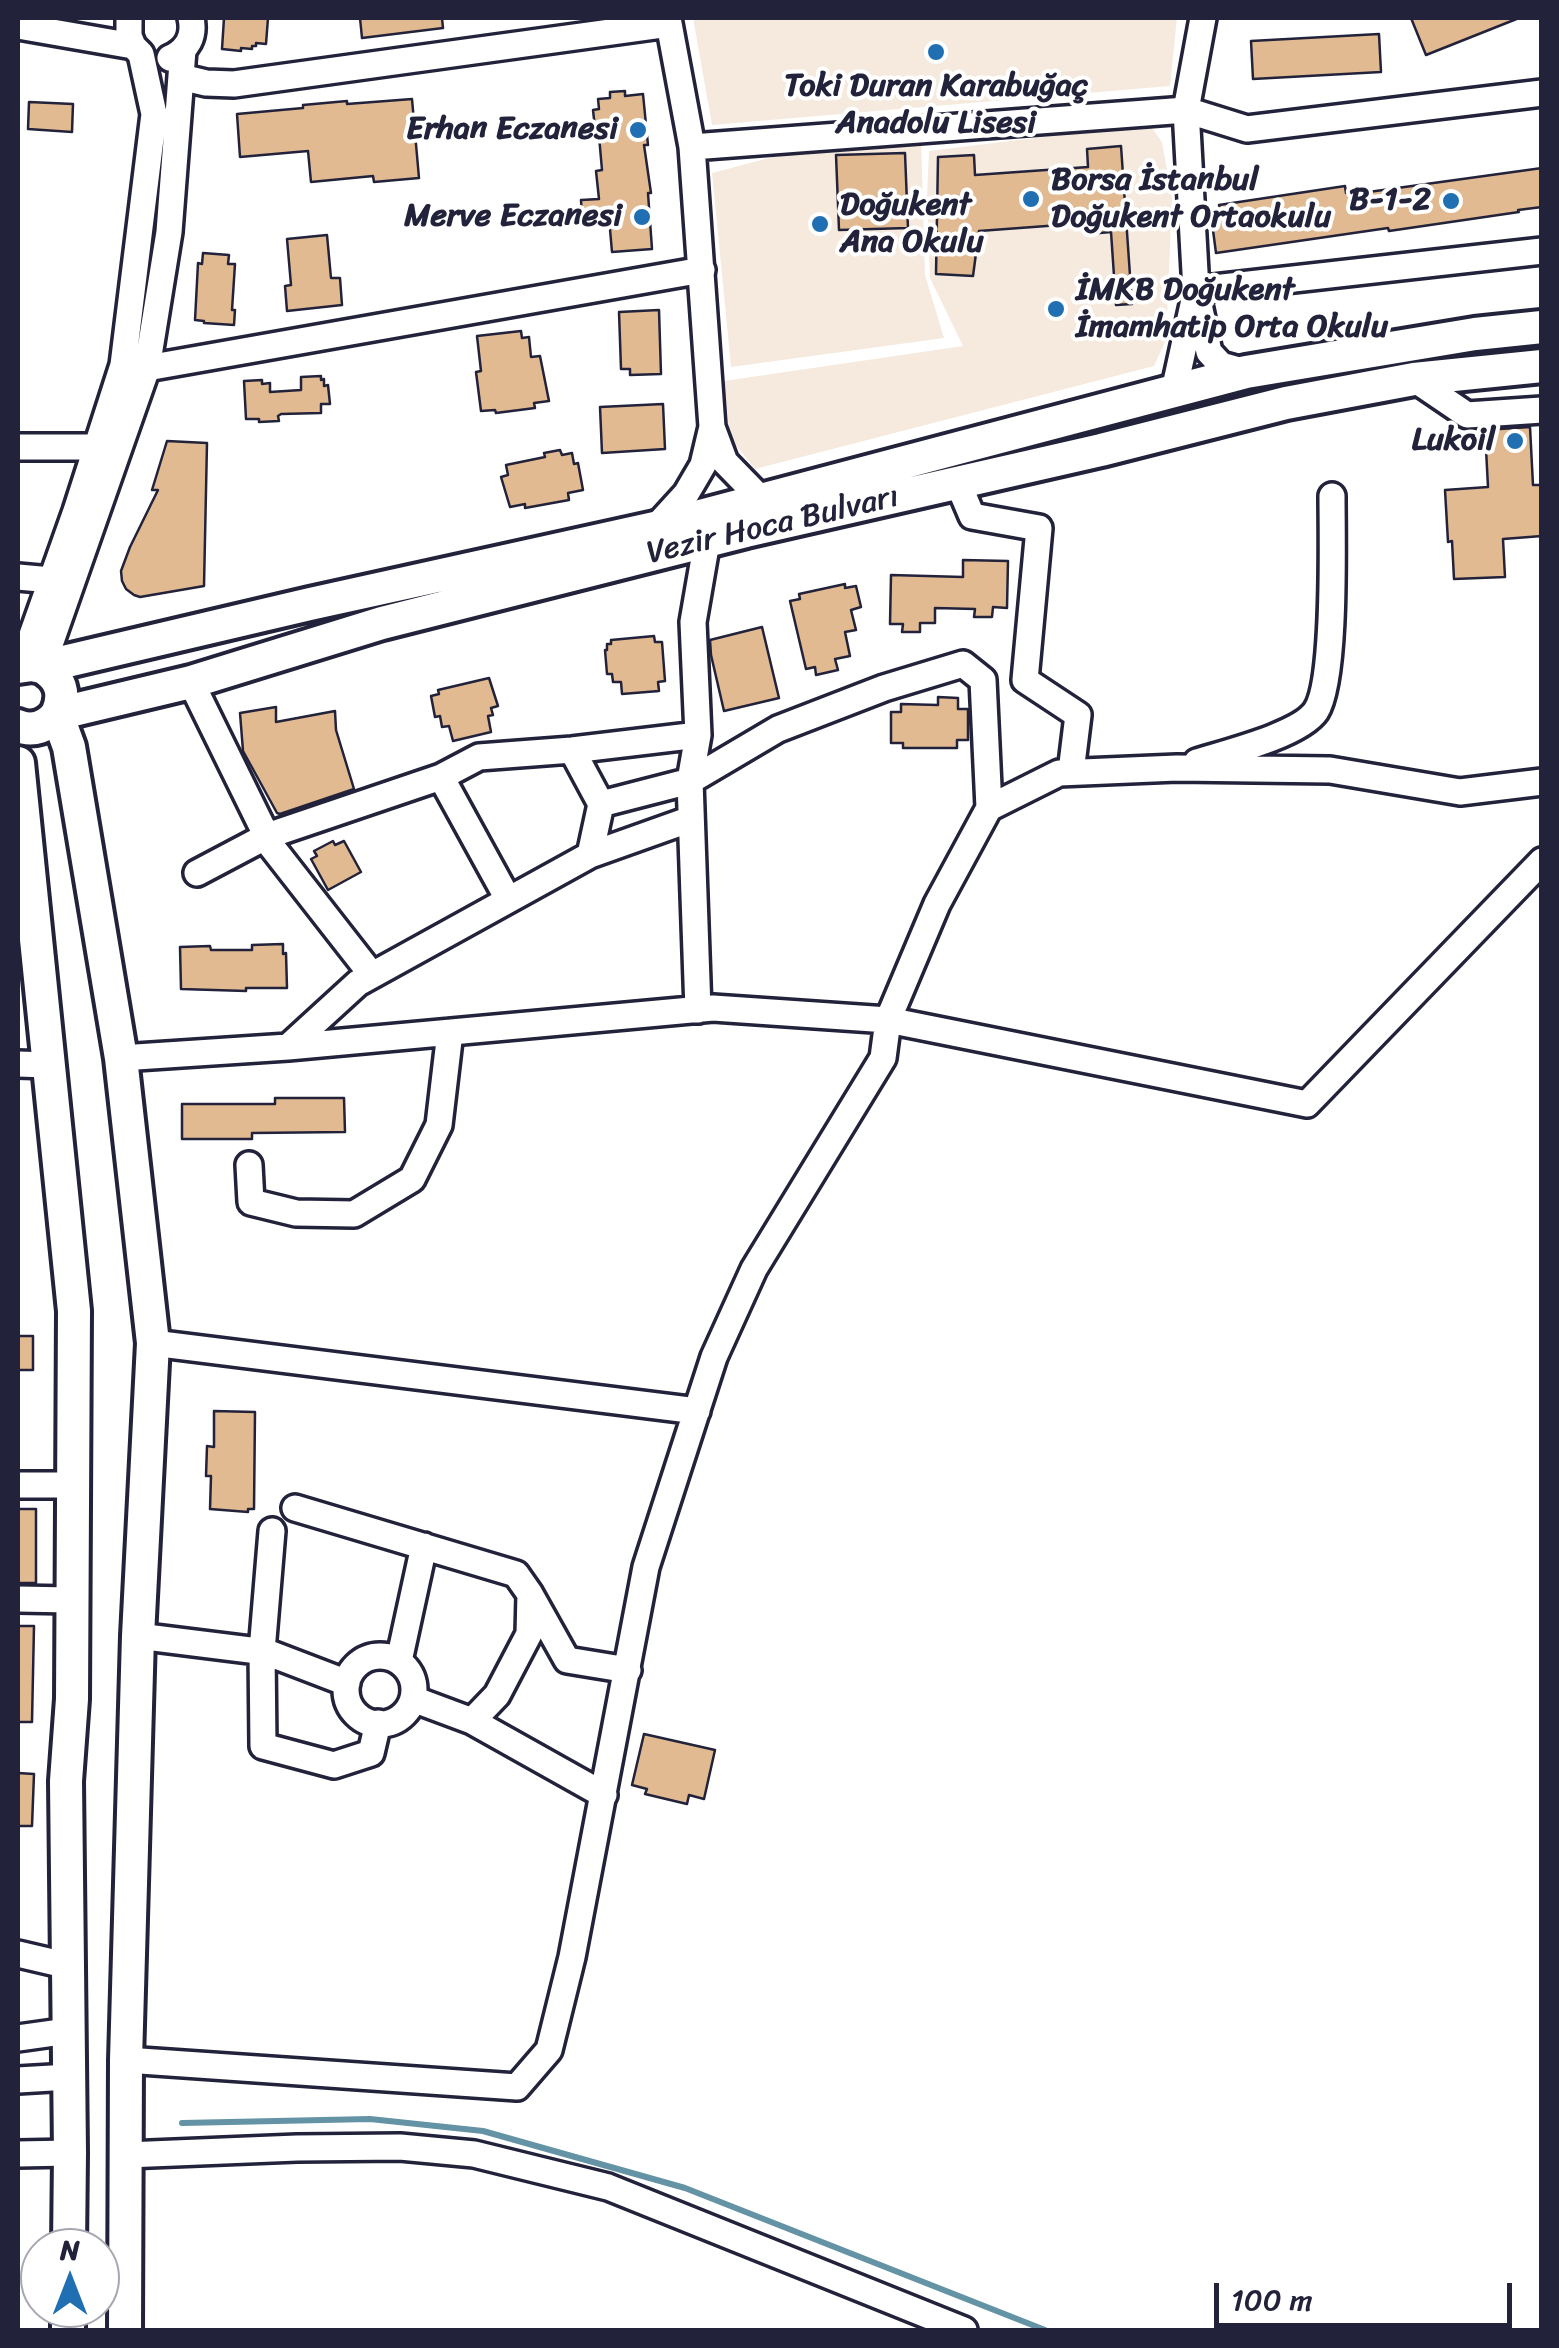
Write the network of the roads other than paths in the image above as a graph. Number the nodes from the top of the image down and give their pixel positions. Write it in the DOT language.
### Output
graph roads {
  1 [pos="129,18"];
  2 [pos="192,18"];
  3 [pos="1203,18"];
  4 [pos="669,21"];
  5 [pos="18,26"];
  6 [pos="137,50"];
  7 [pos="183,50"];
  8 [pos="181,77"];
  9 [pos="1542,93"];
  10 [pos="1186,110"];
  11 [pos="692,146"];
  12 [pos="1542,251"];
  13 [pos="702,270"];
  14 [pos="1196,290"];
  15 [pos="1542,327"];
  16 [pos="1542,366"];
  17 [pos="147,368"];
  18 [pos="1246,372"];
  19 [pos="1414,380"];
  20 [pos="1174,391"];
  21 [pos="1542,410"];
  22 [pos="712,428"];
  23 [pos="96,447"];
  24 [pos="18,448"];
  25 [pos="958,483"];
  26 [pos="1332,496"];
  27 [pos="762,500"];
  28 [pos="655,528"];
  29 [pos="707,541"];
  30 [pos="18,577"];
  31 [pos="52,580"];
  32 [pos="27,667"];
  33 [pos="191,682"];
  34 [pos="57,714"];
  35 [pos="18,726"];
  36 [pos="698,735"];
  37 [pos="572,750"];
  38 [pos="18,763"];
  39 [pos="1178,768"];
  40 [pos="1071,772"];
  41 [pos="441,776"];
  42 [pos="690,781"];
  43 [pos="1542,782"];
  44 [pos="601,804"];
  45 [pos="989,808"];
  46 [pos="691,819"];
  47 [pos="267,836"];
  48 [pos="590,855"];
  49 [pos="1542,861"];
  50 [pos="197,873"];
  51 [pos="508,899"];
  52 [pos="372,975"];
  53 [pos="698,1010"];
  54 [pos="888,1020"];
  55 [pos="450,1032"];
  56 [pos="288,1047"];
  57 [pos="121,1058"];
  58 [pos="33,1064"];
  59 [pos="249,1165"];
  60 [pos="152,1344"];
  61 [pos="696,1410"];
  62 [pos="18,1485"];
  63 [pos="73,1485"];
  64 [pos="295,1508"];
  65 [pos="272,1531"];
  66 [pos="424,1546"];
  67 [pos="530,1594"];
  68 [pos="18,1599"];
  69 [pos="71,1600"];
  70 [pos="138,1636"];
  71 [pos="262,1652"];
  72 [pos="398,1661"];
  73 [pos="628,1670"];
  74 [pos="347,1683"];
  75 [pos="413,1700"];
  76 [pos="472,1720"];
  77 [pos="378,1723"];
  78 [pos="604,1795"];
  79 [pos="18,1954"];
  80 [pos="66,1964"];
  81 [pos="68,2031"];
  82 [pos="18,2038"];
  83 [pos="126,2060"];
  84 [pos="69,2077"];
  85 [pos="18,2080"];
  86 [pos="70,2153"];
  87 [pos="18,2154"];
  88 [pos="126,2155"];
  89 [pos="69,2228"];
  90 [pos="125,2330"];
  91 [pos="964,2330"];
  1 -- 6 [label="street"];
  2 -- 7 [label="street"];
  3 -- 10 [label="street"];
  4 -- 8 [label="street"];
  4 -- 11 [label="street"];
  5 -- 6 [label="street"];
  6 -- 7 [label="street"];
  6 -- 23 [label="street"];
  7 -- 8 [label="street"];
  8 -- 17 [label="street"];
  9 -- 10 [label="street"];
  10 -- 11 [label="street"];
  10 -- 14 [label="street"];
  11 -- 13 [label="street"];
  12 -- 14 [label="street"];
  13 -- 17 [label="street"];
  13 -- 22 [label="street"];
  14 -- 18 [label="street"];
  14 -- 20 [label="street"];
  15 -- 18 [label="main road, Vezir Hoca Bulvarı"];
  16 -- 19 [label="main road, Vezir Hoca Bulvarı"];
  17 -- 32 [label="street"];
  18 -- 20 [label="main road, Vezir Hoca Bulvarı"];
  19 -- 21 [label="street"];
  19 -- 25 [label="main road, Vezir Hoca Bulvarı"];
  20 -- 27 [label="main road, Vezir Hoca Bulvarı"];
  22 -- 27 [label="street"];
  22 -- 28 [label="street"];
  23 -- 24 [label="street"];
  23 -- 31 [label="street"];
  25 -- 29 [label="main road, Vezir Hoca Bulvarı"];
  25 -- 40 [label="street"];
  26 -- 39 [label="street"];
  27 -- 28 [label="main road, Vezir Hoca Bulvarı"];
  28 -- 32 [label="main road, Vezir Hoca Bulvarı"];
  29 -- 33 [label="main road, Vezir Hoca Bulvarı"];
  29 -- 36 [label="street"];
  30 -- 31 [label="street"];
  31 -- 32 [label="street"];
  32 -- 34 [label="main road"];
  33 -- 34 [label="main road, Vezir Hoca Bulvarı"];
  33 -- 47 [label="street"];
  34 -- 35 [label="main road, Vezir Hoca Bulvarı"];
  34 -- 57 [label="main road"];
  36 -- 37 [label="street"];
  36 -- 42 [label="street"];
  37 -- 41 [label="street"];
  37 -- 44 [label="street"];
  38 -- 58 [label="main road"];
  39 -- 40 [label="street"];
  39 -- 43 [label="street"];
  40 -- 45 [label="street"];
  41 -- 47 [label="street"];
  41 -- 51 [label="street"];
  42 -- 44 [label="street"];
  42 -- 45 [label="street"];
  42 -- 46 [label="street"];
  44 -- 48 [label="street"];
  45 -- 54 [label="street"];
  46 -- 48 [label="street"];
  46 -- 53 [label="street"];
  47 -- 50 [label="street"];
  47 -- 52 [label="street"];
  48 -- 51 [label="street"];
  49 -- 54 [label="street"];
  51 -- 52 [label="street"];
  52 -- 56 [label="street"];
  53 -- 54 [label="street"];
  53 -- 55 [label="street"];
  54 -- 61 [label="street"];
  55 -- 56 [label="street"];
  55 -- 59 [label="street"];
  56 -- 57 [label="street"];
  57 -- 60 [label="main road"];
  58 -- 63 [label="main road"];
  60 -- 61 [label="street"];
  60 -- 70 [label="main road"];
  61 -- 73 [label="street"];
  62 -- 63 [label="street"];
  63 -- 69 [label="main road"];
  64 -- 66 [label="street"];
  65 -- 71 [label="street"];
  66 -- 67 [label="street"];
  66 -- 72 [label="street"];
  67 -- 73 [label="street"];
  67 -- 76 [label="street"];
  68 -- 69 [label="street"];
  69 -- 80 [label="main road"];
  70 -- 71 [label="street"];
  70 -- 83 [label="main road"];
  71 -- 74 [label="street"];
  71 -- 77 [label="street"];
  72 -- 74 [label="street"];
  72 -- 75 [label="street"];
  73 -- 78 [label="street"];
  74 -- 77 [label="street"];
  75 -- 76 [label="street"];
  75 -- 77 [label="street"];
  76 -- 78 [label="street"];
  78 -- 83 [label="street"];
  79 -- 80 [label="street"];
  80 -- 81 [label="main road"];
  81 -- 82 [label="street"];
  81 -- 84 [label="main road"];
  83 -- 88 [label="main road"];
  84 -- 85 [label="street"];
  84 -- 86 [label="main road"];
  86 -- 87 [label="street"];
  86 -- 89 [label="main road"];
  88 -- 90 [label="main road"];
  88 -- 91 [label="street"];
}
